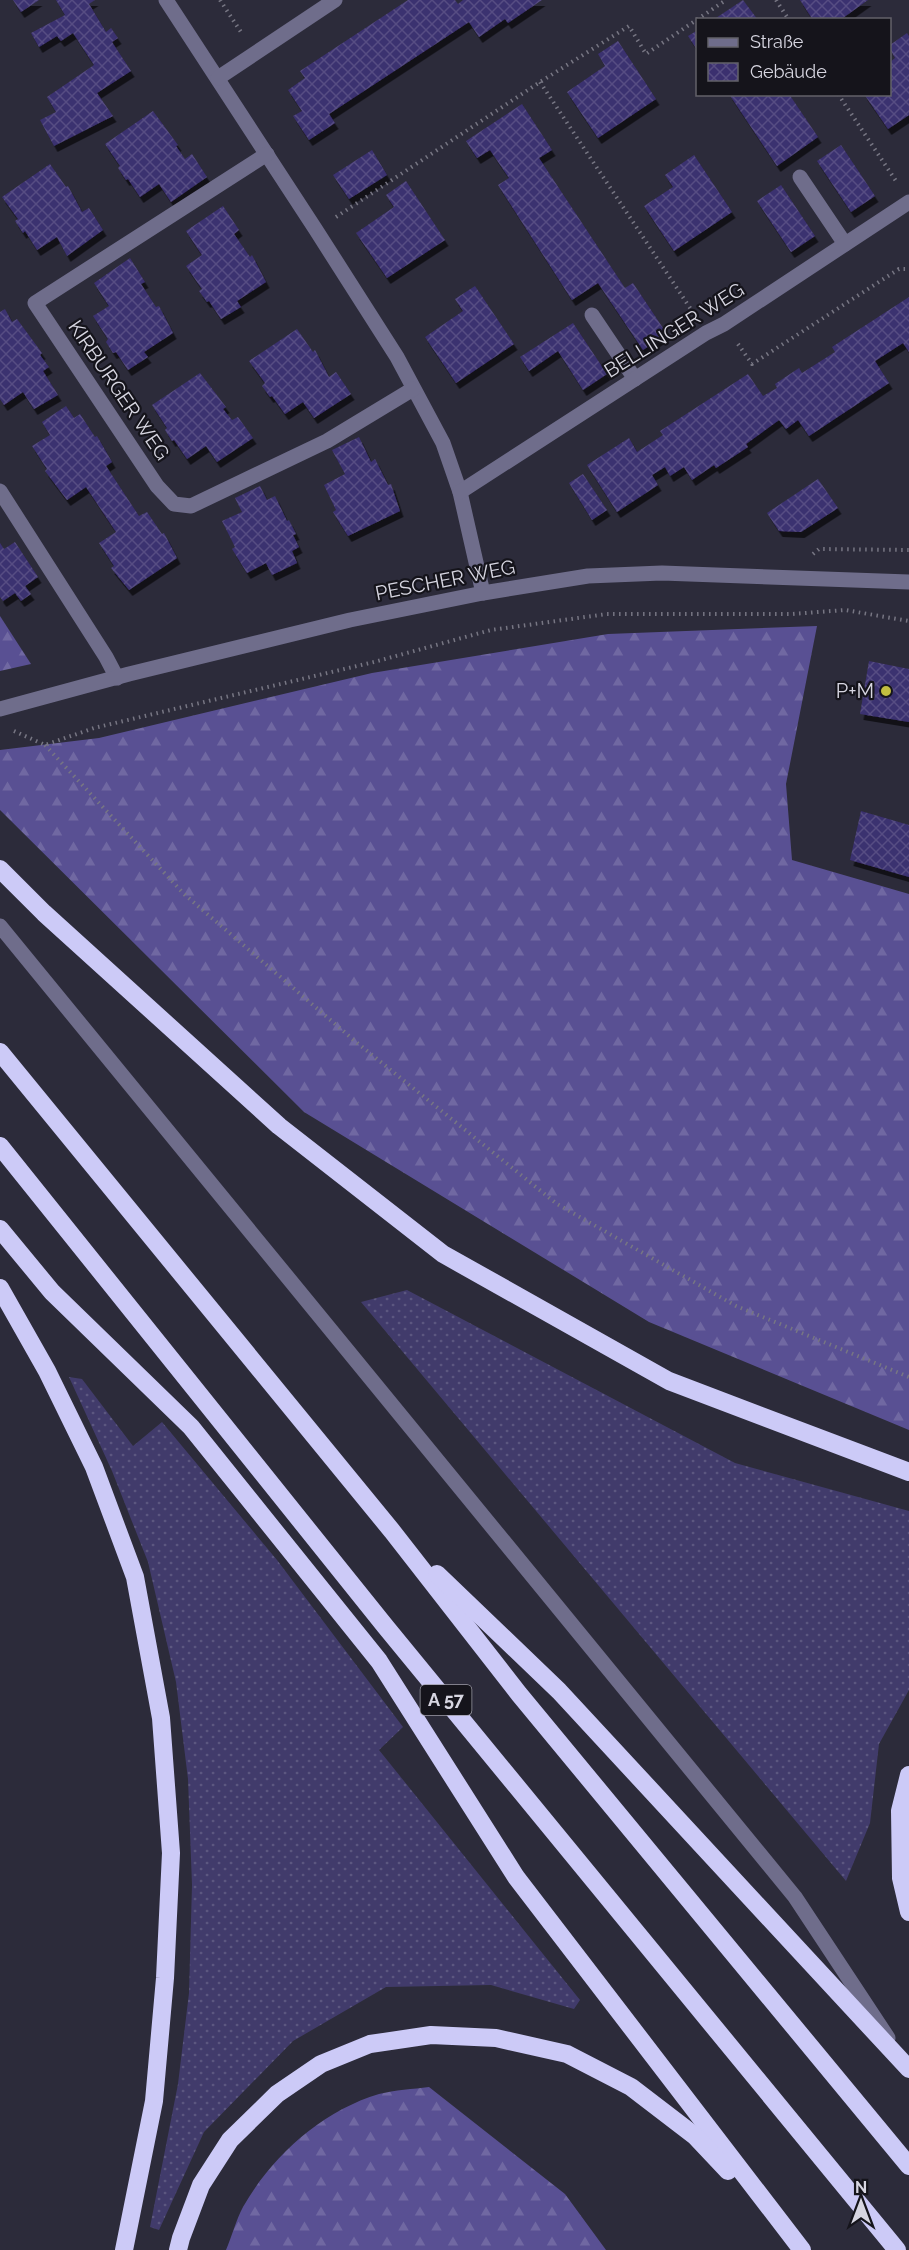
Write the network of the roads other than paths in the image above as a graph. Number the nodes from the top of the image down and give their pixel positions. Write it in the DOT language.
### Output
graph roads {
  1 [pos="166,0"];
  2 [pos="335,0"];
  3 [pos="218,78"];
  4 [pos="267,154"];
  5 [pos="800,177"];
  6 [pos="909,202"];
  7 [pos="845,244"];
  8 [pos="592,315"];
  9 [pos="635,379"];
  10 [pos="413,389"];
  11 [pos="0,491"];
  12 [pos="460,492"];
  13 [pos="909,582"];
  14 [pos="483,593"];
  15 [pos="117,678"];
  16 [pos="0,709"];
  17 [pos="0,869"];
  18 [pos="0,926"];
  19 [pos="0,1052"];
  20 [pos="0,1146"];
  21 [pos="0,1229"];
  22 [pos="0,1288"];
  23 [pos="909,1472"];
  24 [pos="392,1531"];
  25 [pos="909,1775"];
  26 [pos="909,1912"];
  27 [pos="908,2069"];
  28 [pos="909,2166"];
  29 [pos="789,2234"];
  30 [pos="124,2250"];
  31 [pos="178,2250"];
  32 [pos="802,2250"];
  33 [pos="897,2250"];
  1 -- 3 [label="street"];
  2 -- 3 [label="street"];
  3 -- 4 [label="street"];
  4 -- 10 [label="street"];
  4 -- 10 [label="street, KIRBURGER WEG"];
  5 -- 7 [label="street"];
  6 -- 7 [label="street, BELLINGER WEG"];
  7 -- 9 [label="street, BELLINGER WEG"];
  8 -- 9 [label="street"];
  9 -- 12 [label="street, BELLINGER WEG"];
  10 -- 12 [label="street"];
  11 -- 15 [label="street"];
  12 -- 14 [label="street"];
  13 -- 14 [label="street, PESCHER WEG"];
  14 -- 15 [label="street, PESCHER WEG"];
  15 -- 16 [label="street, PESCHER WEG"];
  17 -- 23 [label="highway"];
  18 -- 27 [label="street"];
  19 -- 24 [label="highway"];
  20 -- 33 [label="highway, A 57"];
  21 -- 29 [label="highway"];
  22 -- 30 [label="highway"];
  24 -- 27 [label="highway"];
  24 -- 28 [label="highway"];
  25 -- 26 [label="highway"];
  29 -- 31 [label="highway"];
  29 -- 32 [label="highway"];
}
